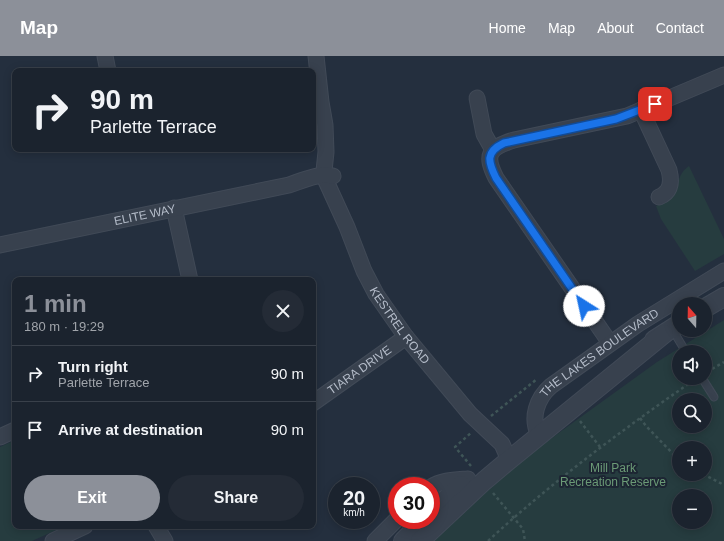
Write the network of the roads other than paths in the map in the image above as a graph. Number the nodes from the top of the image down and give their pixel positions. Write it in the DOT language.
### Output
graph roads {
  1 [pos="105,56"];
  2 [pos="316,56"];
  3 [pos="107,68"];
  4 [pos="724,75"];
  5 [pos="477,98"];
  6 [pos="641,110"];
  7 [pos="493,150"];
  8 [pos="328,177"];
  9 [pos="659,197"];
  10 [pos="174,208"];
  11 [pos="0,245"];
  12 [pos="724,271"];
  13 [pos="189,277"];
  14 [pos="724,297"];
  15 [pos="712,304"];
  16 [pos="672,329"];
  17 [pos="406,337"];
  18 [pos="610,343"];
  19 [pos="706,385"];
  20 [pos="714,397"];
  21 [pos="316,401"];
  22 [pos="537,429"];
  23 [pos="12,431"];
  24 [pos="0,437"];
  25 [pos="504,454"];
  26 [pos="468,479"];
  27 [pos="440,483"];
  28 [pos="440,505"];
  29 [pos="388,528"];
  30 [pos="79,529"];
  31 [pos="158,529"];
  32 [pos="415,529"];
  33 [pos="53,541"];
  34 [pos="164,541"];
  35 [pos="375,541"];
  36 [pos="403,541"];
  37 [pos="420,541"];
  1 -- 3 [label="street"];
  2 -- 8 [label="street, KESTREL ROAD"];
  4 -- 6 [label="street"];
  5 -- 7 [label="street"];
  6 -- 7 [label="street"];
  6 -- 9 [label="street"];
  7 -- 18 [label="street"];
  8 -- 10 [label="street, ELITE WAY"];
  8 -- 17 [label="street, KESTREL ROAD"];
  10 -- 11 [label="street, ELITE WAY"];
  10 -- 13 [label="street"];
  12 -- 18 [label="street, THE LAKES BOULEVARD"];
  14 -- 15 [label="street"];
  16 -- 22 [label="street, THE LAKES BOULEVARD"];
  17 -- 21 [label="street, TIARA DRIVE"];
  17 -- 25 [label="street, KESTREL ROAD"];
  18 -- 22 [label="street, THE LAKES BOULEVARD"];
  19 -- 20 [label="lane"];
  22 -- 25 [label="street, THE LAKES BOULEVARD"];
  23 -- 24 [label="street"];
  25 -- 26 [label="street, THE LAKES BOULEVARD"];
  25 -- 37 [label="street, THE LAKES BOULEVARD"];
  26 -- 27 [label="street"];
  26 -- 28 [label="street, THE LAKES BOULEVARD"];
  29 -- 35 [label="street"];
  30 -- 33 [label="street"];
  31 -- 34 [label="street"];
  32 -- 36 [label="street"];
}
